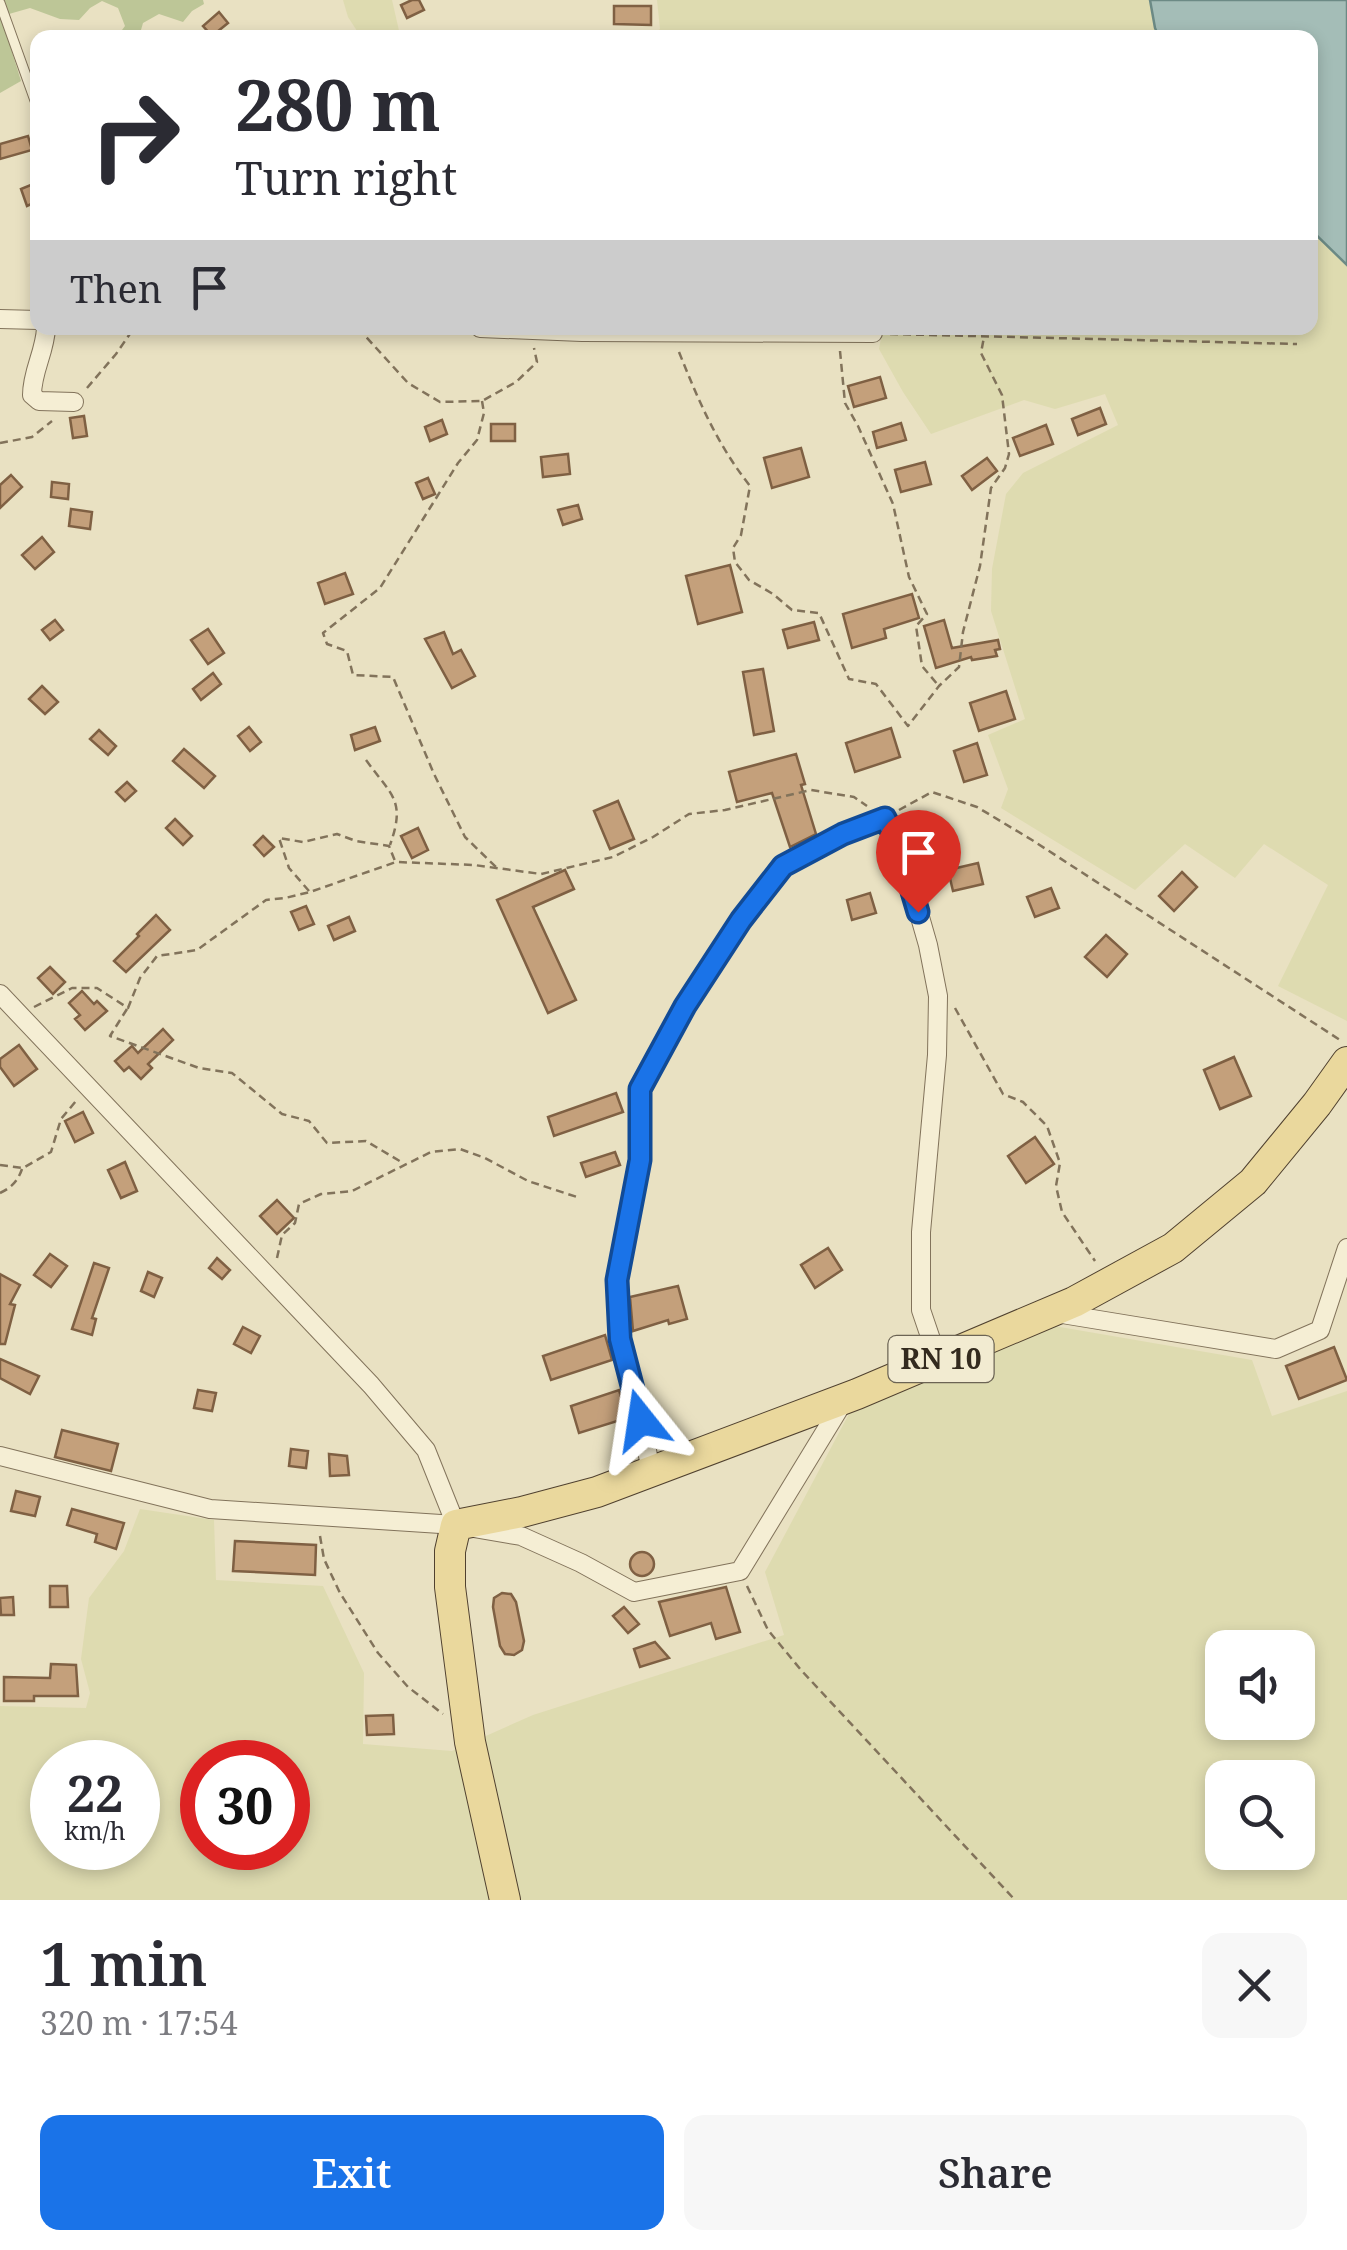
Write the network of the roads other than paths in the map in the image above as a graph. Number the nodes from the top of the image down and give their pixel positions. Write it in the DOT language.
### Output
graph roads {
  1 [pos="0,3"];
  2 [pos="30,87"];
  3 [pos="0,318"];
  4 [pos="30,320"];
  5 [pos="46,335"];
  6 [pos="74,402"];
  7 [pos="0,994"];
  8 [pos="1346,1062"];
  9 [pos="1347,1248"];
  10 [pos="1051,1312"];
  11 [pos="938,1360"];
  12 [pos="845,1398"];
  13 [pos="0,1456"];
  14 [pos="651,1472"];
  15 [pos="456,1525"];
  16 [pos="505,1900"];
  1 -- 2 [label="lane"];
  3 -- 4 [label="street"];
  5 -- 6 [label="street"];
  7 -- 15 [label="street"];
  8 -- 10 [label="main road, RN 10"];
  9 -- 10 [label="street"];
  10 -- 11 [label="main road, RN 10"];
  11 -- 12 [label="main road, RN 10"];
  11 -- 14 [label="street"];
  12 -- 14 [label="main road, RN 10"];
  12 -- 15 [label="street"];
  13 -- 15 [label="street"];
  14 -- 15 [label="main road, RN 10"];
  15 -- 16 [label="main road"];
}
